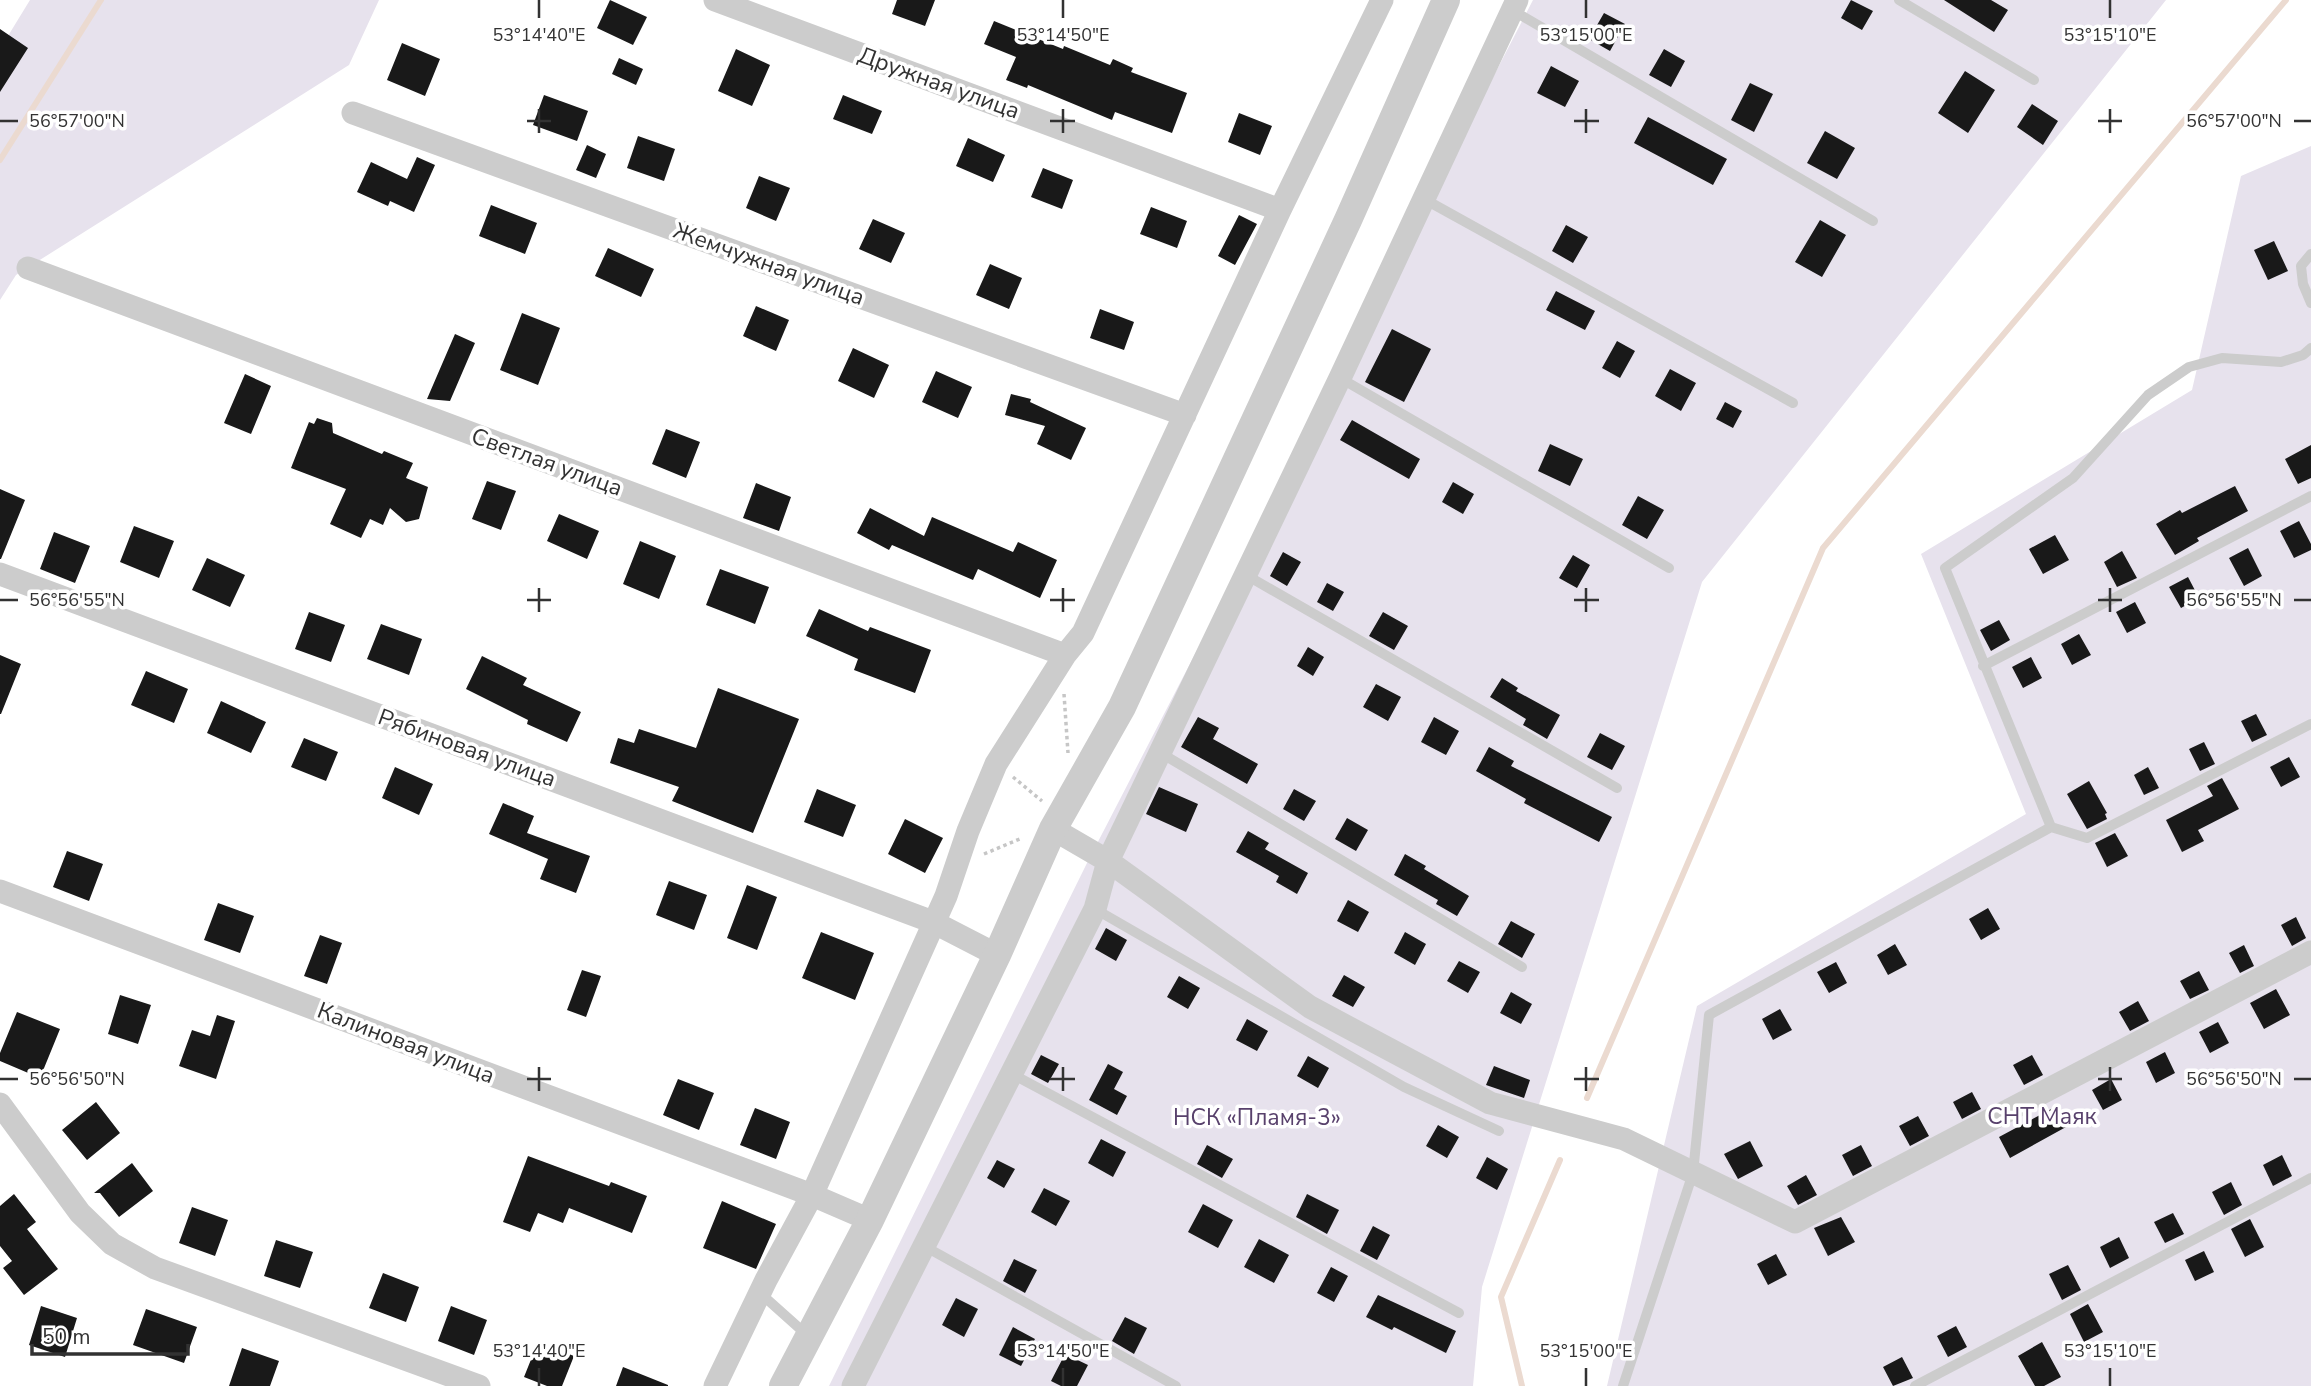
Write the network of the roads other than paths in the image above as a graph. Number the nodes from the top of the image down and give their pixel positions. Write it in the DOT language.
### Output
graph roads {
  1 [pos="715,0"];
  2 [pos="1382,0"];
  3 [pos="1446,0"];
  4 [pos="1899,0"];
  5 [pos="1515,5"];
  6 [pos="2034,80"];
  7 [pos="352,113"];
  8 [pos="1424,199"];
  9 [pos="1280,210"];
  10 [pos="1873,221"];
  11 [pos="2311,254"];
  12 [pos="28,268"];
  13 [pos="2311,303"];
  14 [pos="2311,348"];
  15 [pos="1340,378"];
  16 [pos="1793,403"];
  17 [pos="1185,415"];
  18 [pos="2311,496"];
  19 [pos="1669,568"];
  20 [pos="0,574"];
  21 [pos="1246,575"];
  22 [pos="1060,664"];
  23 [pos="1983,666"];
  24 [pos="2311,724"];
  25 [pos="1159,752"];
  26 [pos="1617,788"];
  27 [pos="1051,816"];
  28 [pos="2051,827"];
  29 [pos="1108,861"];
  30 [pos="0,891"];
  31 [pos="1095,909"];
  32 [pos="933,922"];
  33 [pos="2311,951"];
  34 [pos="997,955"];
  35 [pos="1522,967"];
  36 [pos="1012,1074"];
  37 [pos="0,1104"];
  38 [pos="1499,1131"];
  39 [pos="1693,1173"];
  40 [pos="2311,1178"];
  41 [pos="812,1195"];
  42 [pos="870,1220"];
  43 [pos="924,1246"];
  44 [pos="760,1293"];
  45 [pos="1459,1313"];
  46 [pos="809,1337"];
  47 [pos="479,1386"];
  48 [pos="715,1386"];
  49 [pos="783,1386"];
  50 [pos="853,1386"];
  51 [pos="1176,1386"];
  52 [pos="1623,1386"];
  53 [pos="1915,1386"];
  1 -- 9 [label="street, Дружная улица"];
  2 -- 9 [label="street"];
  3 -- 27 [label="street"];
  4 -- 6 [label="lane"];
  5 -- 8 [label="street"];
  5 -- 10 [label="lane"];
  7 -- 17 [label="street, Жемчужная улица"];
  8 -- 15 [label="street"];
  8 -- 16 [label="lane"];
  9 -- 17 [label="street"];
  11 -- 13 [label="lane"];
  12 -- 22 [label="street, Светлая улица"];
  14 -- 23 [label="lane"];
  15 -- 19 [label="lane"];
  15 -- 21 [label="street"];
  17 -- 22 [label="street"];
  18 -- 23 [label="lane"];
  20 -- 32 [label="street, Рябиновая улица"];
  21 -- 25 [label="street"];
  21 -- 26 [label="lane"];
  22 -- 32 [label="street"];
  23 -- 28 [label="lane"];
  24 -- 28 [label="lane"];
  25 -- 29 [label="street"];
  25 -- 35 [label="lane"];
  27 -- 29 [label="street"];
  27 -- 34 [label="street"];
  28 -- 39 [label="lane"];
  29 -- 31 [label="street"];
  29 -- 39 [label="street"];
  30 -- 41 [label="street, Калиновая улица"];
  31 -- 36 [label="street"];
  31 -- 38 [label="lane"];
  32 -- 34 [label="street, Рябиновая улица"];
  32 -- 41 [label="street"];
  33 -- 39 [label="street"];
  34 -- 42 [label="street"];
  36 -- 43 [label="street"];
  36 -- 45 [label="lane"];
  37 -- 47 [label="street"];
  39 -- 52 [label="lane"];
  40 -- 53 [label="lane"];
  41 -- 42 [label="street, Калиновая улица"];
  41 -- 44 [label="street"];
  42 -- 46 [label="street"];
  43 -- 50 [label="street"];
  43 -- 51 [label="lane"];
  44 -- 46 [label="lane"];
  44 -- 48 [label="street"];
  46 -- 49 [label="street"];
}
